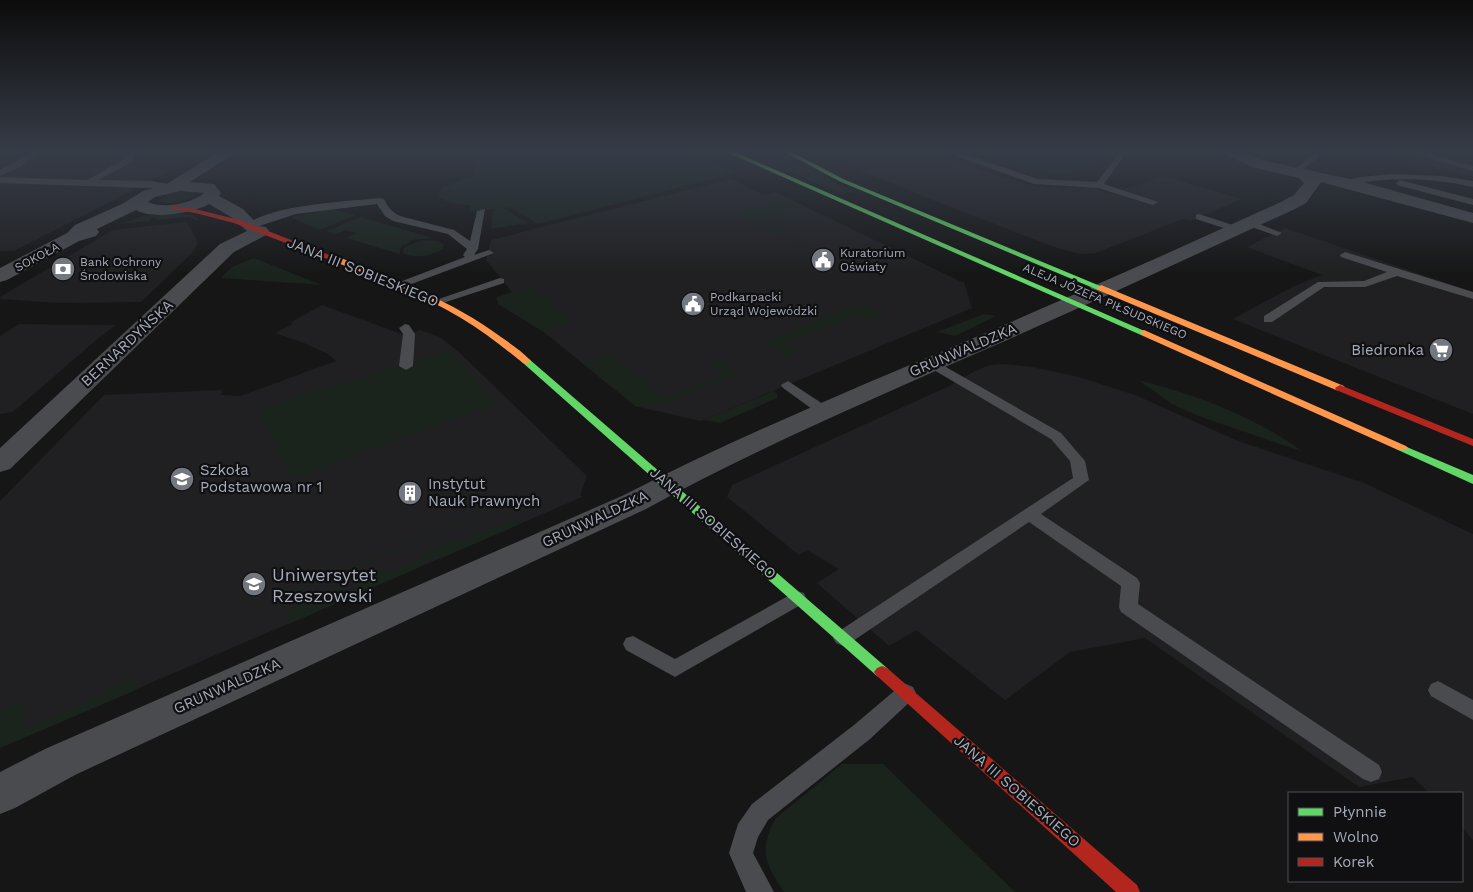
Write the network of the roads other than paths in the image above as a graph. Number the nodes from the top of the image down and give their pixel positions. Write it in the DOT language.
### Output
graph roads {
  1 [pos="157,192"];
  2 [pos="207,192"];
  3 [pos="820,192"];
  4 [pos="869,192"];
  5 [pos="1120,192"];
  6 [pos="1306,192"];
  7 [pos="1378,192"];
  8 [pos="1434,192"];
  9 [pos="138,202"];
  10 [pos="1152,202"];
  11 [pos="1473,202"];
  12 [pos="167,209"];
  13 [pos="482,211"];
  14 [pos="1200,217"];
  15 [pos="1473,218"];
  16 [pos="1242,226"];
  17 [pos="255,229"];
  18 [pos="1276,233"];
  19 [pos="73,237"];
  20 [pos="472,249"];
  21 [pos="489,253"];
  22 [pos="1345,255"];
  23 [pos="458,262"];
  24 [pos="1397,272"];
  25 [pos="0,276"];
  26 [pos="500,281"];
  27 [pos="401,285"];
  28 [pos="1104,289"];
  29 [pos="1473,296"];
  30 [pos="439,302"];
  31 [pos="1074,303"];
  32 [pos="1268,319"];
  33 [pos="405,328"];
  34 [pos="932,364"];
  35 [pos="406,366"];
  36 [pos="788,385"];
  37 [pos="824,411"];
  38 [pos="0,432"];
  39 [pos="32,433"];
  40 [pos="1473,443"];
  41 [pos="0,463"];
  42 [pos="1473,480"];
  43 [pos="668,484"];
  44 [pos="1029,514"];
  45 [pos="797,598"];
  46 [pos="843,638"];
  47 [pos="633,644"];
  48 [pos="1438,690"];
  49 [pos="906,693"];
  50 [pos="1473,711"];
  51 [pos="1371,772"];
  52 [pos="0,794"];
  53 [pos="761,892"];
  54 [pos="1130,892"];
  1 -- 9 [label="street, SOKOŁA"];
  2 -- 12 [label="street, SOKOŁA"];
  2 -- 17 [label="street, JANA III SOBIESKIEGO"];
  3 -- 31 [label="main road, ALEJA JÓZEFA PIŁSUDSKIEGO"];
  4 -- 28 [label="main road, ALEJA JÓZEFA PIŁSUDSKIEGO"];
  5 -- 10 [label="lane"];
  6 -- 16 [label="street, GRUNWALDZKA"];
  7 -- 15 [label="street"];
  8 -- 11 [label="lane"];
  9 -- 12 [label="street"];
  9 -- 19 [label="street, SOKOŁA"];
  12 -- 17 [label="main road, JANA III SOBIESKIEGO"];
  12 -- 19 [label="street, SOKOŁA"];
  13 -- 20 [label="lane"];
  14 -- 16 [label="lane"];
  16 -- 18 [label="lane"];
  16 -- 28 [label="street, GRUNWALDZKA"];
  17 -- 20 [label="lane"];
  17 -- 27 [label="main road, JANA III SOBIESKIEGO"];
  17 -- 39 [label="street, BERNARDYŃSKA"];
  19 -- 25 [label="street, SOKOŁA"];
  20 -- 23 [label="lane"];
  21 -- 23 [label="lane"];
  22 -- 24 [label="lane"];
  23 -- 27 [label="lane"];
  24 -- 29 [label="lane"];
  24 -- 32 [label="lane"];
  26 -- 30 [label="lane"];
  27 -- 30 [label="main road, JANA III SOBIESKIEGO"];
  28 -- 31 [label="street, GRUNWALDZKA"];
  28 -- 40 [label="main road, ALEJA JÓZEFA PIŁSUDSKIEGO"];
  30 -- 43 [label="main road, JANA III SOBIESKIEGO"];
  31 -- 34 [label="street, GRUNWALDZKA"];
  31 -- 42 [label="main road, ALEJA JÓZEFA PIŁSUDSKIEGO"];
  33 -- 35 [label="lane"];
  34 -- 37 [label="street, GRUNWALDZKA"];
  34 -- 44 [label="lane"];
  36 -- 37 [label="lane"];
  37 -- 43 [label="street, GRUNWALDZKA"];
  38 -- 39 [label="street"];
  39 -- 41 [label="street, BERNARDYŃSKA"];
  43 -- 45 [label="main road, JANA III SOBIESKIEGO"];
  43 -- 52 [label="street, GRUNWALDZKA"];
  44 -- 46 [label="lane"];
  44 -- 51 [label="lane"];
  45 -- 46 [label="main road, JANA III SOBIESKIEGO"];
  45 -- 47 [label="lane"];
  46 -- 49 [label="main road, JANA III SOBIESKIEGO"];
  48 -- 50 [label="lane"];
  49 -- 53 [label="lane"];
  49 -- 54 [label="main road, JANA III SOBIESKIEGO"];
}
